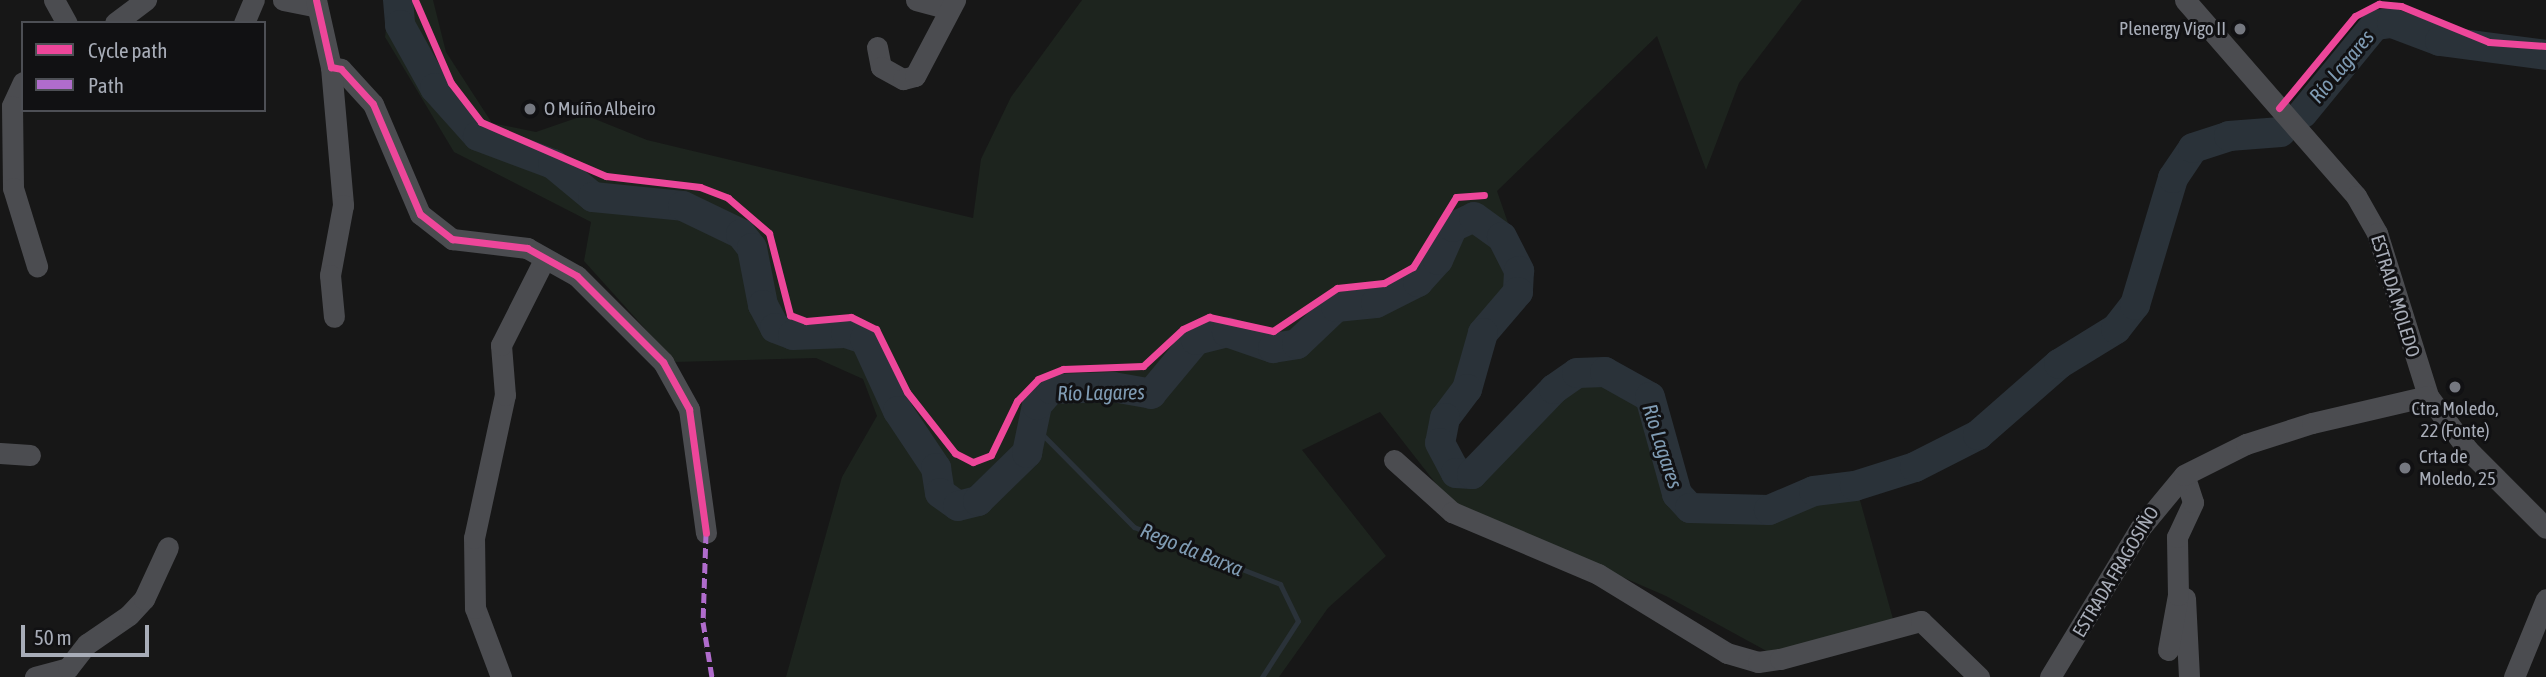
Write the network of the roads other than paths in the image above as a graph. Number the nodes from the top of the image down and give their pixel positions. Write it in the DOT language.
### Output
graph roads {
  1 [pos="54,0"];
  2 [pos="146,0"];
  3 [pos="274,0"];
  4 [pos="284,0"];
  5 [pos="916,0"];
  6 [pos="2185,0"];
  7 [pos="315,3"];
  8 [pos="952,4"];
  9 [pos="251,10"];
  10 [pos="66,21"];
  11 [pos="118,21"];
  12 [pos="877,47"];
  13 [pos="331,67"];
  14 [pos="21,86"];
  15 [pos="545,258"];
  16 [pos="37,266"];
  17 [pos="334,317"];
  18 [pos="2428,396"];
  19 [pos="0,453"];
  20 [pos="30,455"];
  21 [pos="1394,460"];
  22 [pos="2184,475"];
  23 [pos="2193,502"];
  24 [pos="2546,528"];
  25 [pos="706,533"];
  26 [pos="168,547"];
  27 [pos="2546,598"];
  28 [pos="2168,650"];
  29 [pos="35,677"];
  30 [pos="500,677"];
  31 [pos="1979,677"];
  32 [pos="2050,677"];
  33 [pos="2189,677"];
  34 [pos="2514,677"];
  1 -- 10 [label="street"];
  2 -- 11 [label="street"];
  3 -- 9 [label="street"];
  4 -- 7 [label="street"];
  5 -- 8 [label="street"];
  6 -- 18 [label="street, ESTRADA MOLEDO"];
  7 -- 13 [label="street"];
  8 -- 12 [label="street"];
  13 -- 15 [label="street"];
  13 -- 17 [label="street"];
  14 -- 16 [label="street"];
  15 -- 25 [label="street"];
  15 -- 30 [label="street"];
  18 -- 22 [label="street, ESTRADA FRAGOSIÑO"];
  18 -- 24 [label="street, ESTRADA MOLEDO"];
  19 -- 20 [label="street"];
  21 -- 31 [label="street"];
  22 -- 23 [label="street"];
  22 -- 32 [label="street, ESTRADA FRAGOSIÑO"];
  23 -- 28 [label="street"];
  23 -- 33 [label="street"];
  26 -- 29 [label="street"];
  27 -- 34 [label="street"];
}
